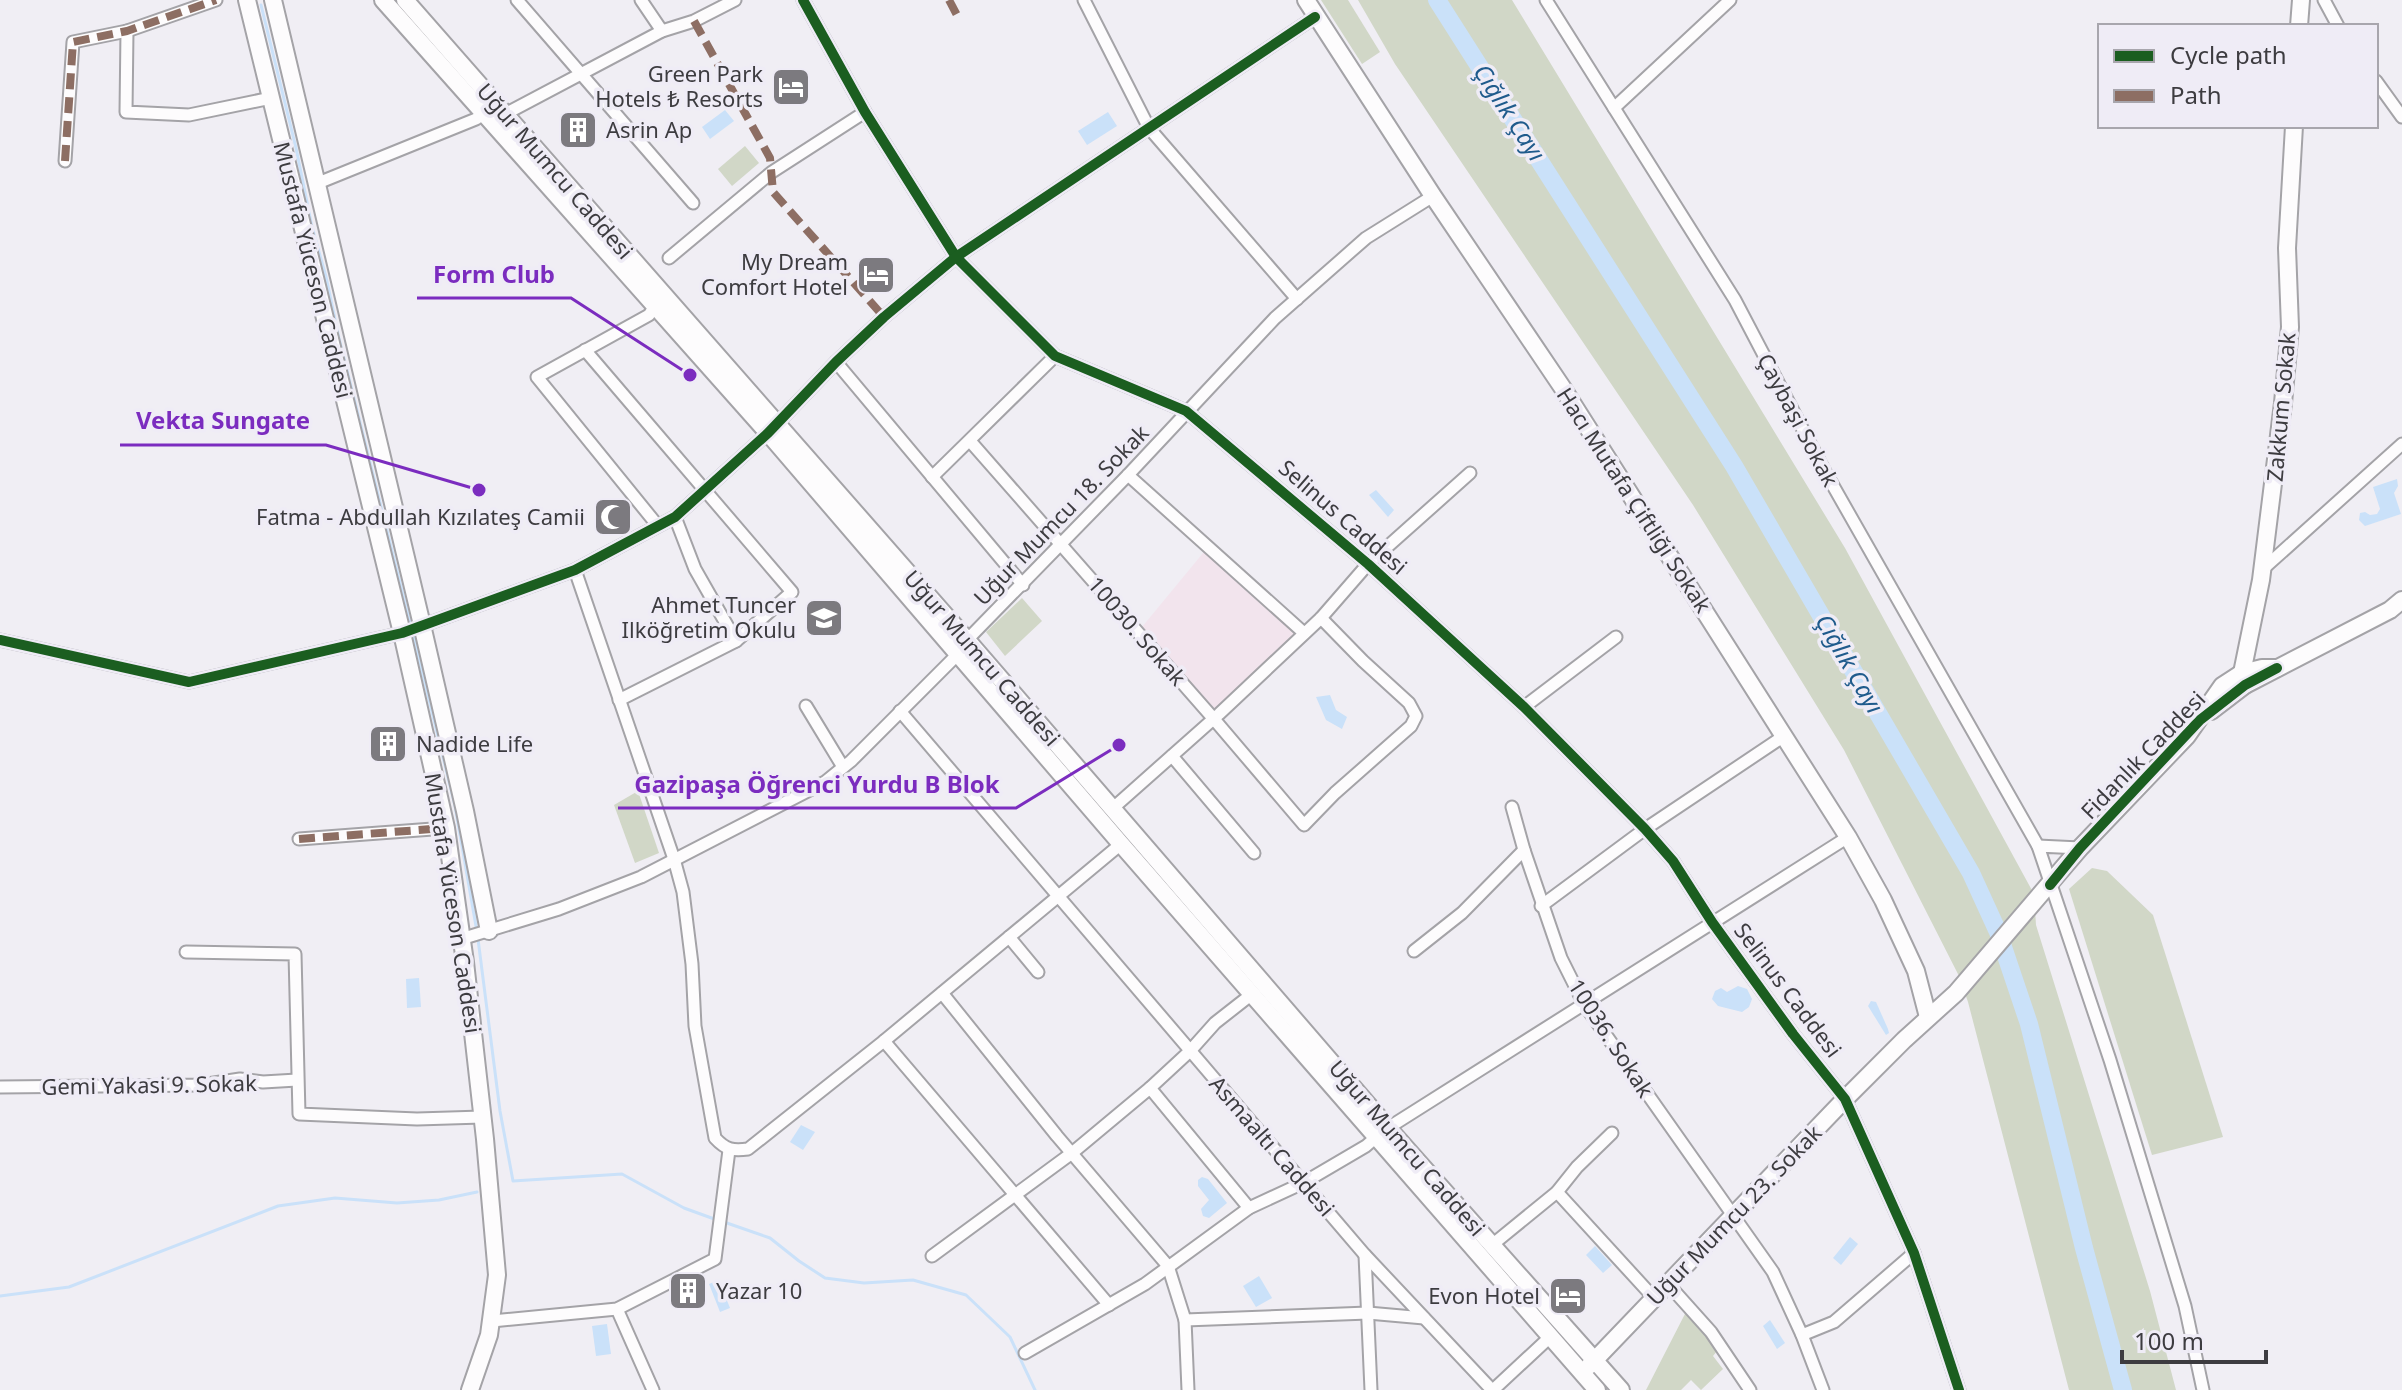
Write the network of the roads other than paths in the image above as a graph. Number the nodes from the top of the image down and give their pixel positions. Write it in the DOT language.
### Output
graph roads {
  1 [pos="216,0"];
  2 [pos="247,0"];
  3 [pos="273,0"];
  4 [pos="383,0"];
  5 [pos="405,0"];
  6 [pos="517,0"];
  7 [pos="641,0"];
  8 [pos="735,0"];
  9 [pos="803,0"];
  10 [pos="1084,0"];
  11 [pos="1306,0"];
  12 [pos="1546,0"];
  13 [pos="1730,0"];
  14 [pos="2301,0"];
  15 [pos="2324,0"];
  16 [pos="1315,17"];
  17 [pos="2299,24"];
  18 [pos="2337,24"];
  19 [pos="127,31"];
  20 [pos="662,31"];
  21 [pos="583,74"];
  22 [pos="2378,84"];
  23 [pos="271,98"];
  24 [pos="1614,108"];
  25 [pos="865,112"];
  26 [pos="483,114"];
  27 [pos="505,114"];
  28 [pos="2402,117"];
  29 [pos="1149,128"];
  30 [pos="2294,128"];
  31 [pos="65,161"];
  32 [pos="318,183"];
  33 [pos="1433,196"];
  34 [pos="693,203"];
  35 [pos="956,257"];
  36 [pos="669,258"];
  37 [pos="1297,299"];
  38 [pos="655,306"];
  39 [pos="585,350"];
  40 [pos="1055,356"];
  41 [pos="836,362"];
  42 [pos="1186,411"];
  43 [pos="773,428"];
  44 [pos="970,441"];
  45 [pos="2402,444"];
  46 [pos="1470,473"];
  47 [pos="1128,475"];
  48 [pos="932,477"];
  49 [pos="704,491"];
  50 [pos="675,517"];
  51 [pos="658,526"];
  52 [pos="1061,544"];
  53 [pos="1368,564"];
  54 [pos="575,570"];
  55 [pos="2262,571"];
  56 [pos="1023,585"];
  57 [pos="2402,600"];
  58 [pos="1321,618"];
  59 [pos="411,629"];
  60 [pos="1304,633"];
  61 [pos="1616,637"];
  62 [pos="0,640"];
  63 [pos="736,641"];
  64 [pos="963,647"];
  65 [pos="2243,679"];
  66 [pos="619,700"];
  67 [pos="806,706"];
  68 [pos="1524,707"];
  69 [pos="900,711"];
  70 [pos="1213,718"];
  71 [pos="1784,736"];
  72 [pos="1172,756"];
  73 [pos="843,767"];
  74 [pos="1512,807"];
  75 [pos="1112,809"];
  76 [pos="446,828"];
  77 [pos="1645,829"];
  78 [pos="1848,837"];
  79 [pos="299,839"];
  80 [pos="1121,844"];
  81 [pos="2038,846"];
  82 [pos="2080,848"];
  83 [pos="1524,850"];
  84 [pos="1254,853"];
  85 [pos="674,859"];
  86 [pos="2050,885"];
  87 [pos="1059,896"];
  88 [pos="1541,906"];
  89 [pos="1712,922"];
  90 [pos="485,932"];
  91 [pos="1009,937"];
  92 [pos="461,939"];
  93 [pos="1414,951"];
  94 [pos="186,952"];
  95 [pos="1038,972"];
  96 [pos="942,993"];
  97 [pos="1956,993"];
  98 [pos="1252,994"];
  99 [pos="1584,1004"];
  100 [pos="1928,1017"];
  101 [pos="884,1041"];
  102 [pos="1190,1051"];
  103 [pos="297,1080"];
  104 [pos="0,1087"];
  105 [pos="1150,1088"];
  106 [pos="1845,1099"];
  107 [pos="482,1117"];
  108 [pos="1382,1133"];
  109 [pos="1612,1133"];
  110 [pos="729,1150"];
  111 [pos="1072,1153"];
  112 [pos="1303,1183"];
  113 [pos="1557,1192"];
  114 [pos="1014,1193"];
  115 [pos="1249,1208"];
  116 [pos="1732,1215"];
  117 [pos="1492,1245"];
  118 [pos="1914,1253"];
  119 [pos="1365,1255"];
  120 [pos="932,1256"];
  121 [pos="1168,1266"];
  122 [pos="1668,1284"];
  123 [pos="1654,1298"];
  124 [pos="1109,1305"];
  125 [pos="617,1309"];
  126 [pos="1368,1313"];
  127 [pos="1424,1318"];
  128 [pos="1185,1320"];
  129 [pos="492,1321"];
  130 [pos="1802,1335"];
  131 [pos="1550,1337"];
  132 [pos="1025,1353"];
  133 [pos="1595,1361"];
  134 [pos="1581,1372"];
  135 [pos="470,1390"];
  136 [pos="653,1390"];
  137 [pos="1188,1390"];
  138 [pos="1371,1390"];
  139 [pos="1493,1390"];
  140 [pos="1597,1390"];
  141 [pos="1621,1390"];
  142 [pos="1750,1390"];
  143 [pos="1823,1390"];
  144 [pos="1959,1390"];
  145 [pos="2203,1390"];
  1 -- 19 [label="street"];
  2 -- 23 [label="street, Mustafa Yüceson Caddesi"];
  3 -- 32 [label="street, Mustafa Yüceson Caddesi"];
  4 -- 26 [label="street, Uğur Mumcu Caddesi"];
  5 -- 27 [label="street, Uğur Mumcu Caddesi"];
  6 -- 21 [label="street"];
  7 -- 20 [label="street"];
  8 -- 20 [label="street"];
  9 -- 25 [label="street, Selinus Caddesi"];
  10 -- 29 [label="street"];
  11 -- 16 [label="street, Hacı Mutafa Çiftliği Sokak"];
  12 -- 24 [label="street, Çaybaşi Sokak"];
  13 -- 24 [label="street"];
  14 -- 17 [label="street"];
  15 -- 18 [label="street"];
  16 -- 29 [label="street"];
  16 -- 33 [label="street, Hacı Mutafa Çiftliği Sokak"];
  19 -- 23 [label="street"];
  19 -- 31 [label="street"];
  20 -- 21 [label="street"];
  21 -- 27 [label="street"];
  21 -- 34 [label="street"];
  22 -- 28 [label="street"];
  23 -- 59 [label="street, Mustafa Yüceson Caddesi"];
  24 -- 81 [label="street, Çaybaşi Sokak"];
  25 -- 35 [label="street, Selinus Caddesi"];
  25 -- 36 [label="street"];
  26 -- 32 [label="street"];
  26 -- 38 [label="street, Uğur Mumcu Caddesi"];
  27 -- 43 [label="street, Uğur Mumcu Caddesi"];
  29 -- 35 [label="street"];
  29 -- 37 [label="street"];
  30 -- 55 [label="street, Zakkum Sokak"];
  32 -- 59 [label="street, Mustafa Yüceson Caddesi"];
  33 -- 37 [label="street, Uğur Mumcu 18. Sokak"];
  33 -- 71 [label="street, Hacı Mutafa Çiftliği Sokak"];
  35 -- 40 [label="street, Selinus Caddesi"];
  35 -- 41 [label="street"];
  37 -- 42 [label="street, Uğur Mumcu 18. Sokak"];
  38 -- 39 [label="street"];
  38 -- 43 [label="street, Uğur Mumcu Caddesi"];
  39 -- 49 [label="street"];
  39 -- 51 [label="street"];
  40 -- 42 [label="street, Selinus Caddesi"];
  40 -- 44 [label="street"];
  41 -- 43 [label="street"];
  41 -- 48 [label="street"];
  42 -- 47 [label="street, Uğur Mumcu 18. Sokak"];
  42 -- 53 [label="street, Selinus Caddesi"];
  43 -- 49 [label="street"];
  43 -- 64 [label="street, Uğur Mumcu Caddesi"];
  44 -- 48 [label="street"];
  44 -- 52 [label="street, 10030. Sokak"];
  45 -- 55 [label="street"];
  46 -- 53 [label="street"];
  47 -- 52 [label="street, Uğur Mumcu 18. Sokak"];
  47 -- 60 [label="street"];
  48 -- 56 [label="street"];
  49 -- 50 [label="street"];
  49 -- 63 [label="street"];
  50 -- 51 [label="street"];
  50 -- 63 [label="street"];
  51 -- 54 [label="street"];
  52 -- 56 [label="street, Uğur Mumcu 18. Sokak"];
  52 -- 70 [label="street, 10030. Sokak"];
  53 -- 58 [label="street"];
  53 -- 68 [label="street, Selinus Caddesi"];
  54 -- 59 [label="street"];
  54 -- 66 [label="street"];
  55 -- 65 [label="street, Zakkum Sokak"];
  56 -- 64 [label="street, Uğur Mumcu 18. Sokak"];
  57 -- 65 [label="street"];
  58 -- 60 [label="street"];
  58 -- 70 [label="street, 10030. Sokak"];
  59 -- 62 [label="street"];
  59 -- 76 [label="street, Mustafa Yüceson Caddesi"];
  59 -- 90 [label="street, Mustafa Yüceson Caddesi"];
  60 -- 70 [label="street"];
  61 -- 68 [label="street"];
  63 -- 66 [label="street"];
  64 -- 69 [label="street, Uğur Mumcu 18. Sokak"];
  64 -- 75 [label="street, Uğur Mumcu Caddesi"];
  64 -- 80 [label="street, Uğur Mumcu Caddesi"];
  65 -- 82 [label="street, Fidanlık Caddesi"];
  66 -- 85 [label="street"];
  67 -- 73 [label="street"];
  68 -- 77 [label="street, Selinus Caddesi"];
  69 -- 73 [label="street, Uğur Mumcu 18. Sokak"];
  69 -- 87 [label="street, Asmaaltı Caddesi"];
  70 -- 72 [label="street"];
  71 -- 77 [label="street"];
  71 -- 78 [label="street, Hacı Mutafa Çiftliği Sokak"];
  72 -- 75 [label="street"];
  72 -- 84 [label="street"];
  73 -- 85 [label="street, Uğur Mumcu 18. Sokak"];
  74 -- 83 [label="street, 10036. Sokak"];
  75 -- 108 [label="street, Uğur Mumcu Caddesi"];
  76 -- 79 [label="street"];
  76 -- 92 [label="street, Mustafa Yüceson Caddesi"];
  77 -- 88 [label="street"];
  77 -- 89 [label="street, Selinus Caddesi"];
  78 -- 89 [label="street"];
  78 -- 100 [label="street, Hacı Mutafa Çiftliği Sokak"];
  80 -- 87 [label="street"];
  80 -- 98 [label="street, Uğur Mumcu Caddesi"];
  81 -- 82 [label="street"];
  81 -- 86 [label="street, Çaybaşi Sokak"];
  82 -- 86 [label="street, Fidanlık Caddesi"];
  83 -- 88 [label="street, 10036. Sokak"];
  83 -- 93 [label="street"];
  85 -- 90 [label="street, Uğur Mumcu 18. Sokak"];
  85 -- 110 [label="street"];
  86 -- 97 [label="street, Fidanlık Caddesi"];
  86 -- 145 [label="street, Çaybaşi Sokak"];
  87 -- 91 [label="street"];
  87 -- 102 [label="street, Asmaaltı Caddesi"];
  88 -- 99 [label="street, 10036. Sokak"];
  89 -- 99 [label="street"];
  89 -- 106 [label="street, Selinus Caddesi"];
  90 -- 92 [label="street, Uğur Mumcu 18. Sokak"];
  91 -- 95 [label="street"];
  91 -- 96 [label="street"];
  92 -- 107 [label="street, Mustafa Yüceson Caddesi"];
  94 -- 103 [label="street"];
  96 -- 101 [label="street"];
  96 -- 111 [label="street"];
  97 -- 100 [label="street, Uğur Mumcu 23. Sokak"];
  98 -- 102 [label="street"];
  98 -- 108 [label="street, Uğur Mumcu Caddesi"];
  99 -- 108 [label="street"];
  99 -- 116 [label="street, 10036. Sokak"];
  100 -- 106 [label="street, Uğur Mumcu 23. Sokak"];
  101 -- 110 [label="street"];
  101 -- 114 [label="street"];
  102 -- 105 [label="street"];
  102 -- 112 [label="street, Asmaaltı Caddesi"];
  103 -- 104 [label="street, Gemi Yakasi 9. Sokak"];
  103 -- 107 [label="street"];
  105 -- 111 [label="street"];
  105 -- 115 [label="street"];
  106 -- 116 [label="street, Uğur Mumcu 23. Sokak"];
  106 -- 118 [label="street, Selinus Caddesi"];
  107 -- 129 [label="street, Mustafa Yüceson Caddesi"];
  108 -- 112 [label="street"];
  108 -- 117 [label="street, Uğur Mumcu Caddesi"];
  108 -- 131 [label="street, Uğur Mumcu Caddesi"];
  109 -- 113 [label="street"];
  110 -- 125 [label="street"];
  111 -- 114 [label="street"];
  111 -- 121 [label="street"];
  112 -- 115 [label="street"];
  112 -- 119 [label="street, Asmaaltı Caddesi"];
  113 -- 117 [label="street"];
  113 -- 123 [label="street"];
  114 -- 120 [label="street"];
  114 -- 124 [label="street"];
  115 -- 121 [label="street"];
  116 -- 122 [label="street, Uğur Mumcu 23. Sokak"];
  116 -- 130 [label="street, 10036. Sokak"];
  117 -- 133 [label="street, Uğur Mumcu Caddesi"];
  118 -- 130 [label="street"];
  118 -- 144 [label="street, Selinus Caddesi"];
  119 -- 126 [label="street"];
  119 -- 127 [label="street, Asmaaltı Caddesi"];
  121 -- 124 [label="street"];
  121 -- 128 [label="street"];
  122 -- 123 [label="street, Uğur Mumcu 23. Sokak"];
  122 -- 142 [label="street"];
  123 -- 133 [label="street, Uğur Mumcu 23. Sokak"];
  124 -- 132 [label="street"];
  125 -- 129 [label="street"];
  125 -- 136 [label="street"];
  126 -- 127 [label="street"];
  126 -- 128 [label="street"];
  126 -- 138 [label="street"];
  127 -- 139 [label="street, Asmaaltı Caddesi"];
  128 -- 137 [label="street"];
  129 -- 135 [label="street, Mustafa Yüceson Caddesi"];
  130 -- 143 [label="street, 10036. Sokak"];
  131 -- 134 [label="street, Uğur Mumcu Caddesi"];
  131 -- 139 [label="street"];
  133 -- 134 [label="street, Uğur Mumcu 23. Sokak"];
  133 -- 141 [label="street, Uğur Mumcu Caddesi"];
  134 -- 140 [label="street, Uğur Mumcu Caddesi"];
}
